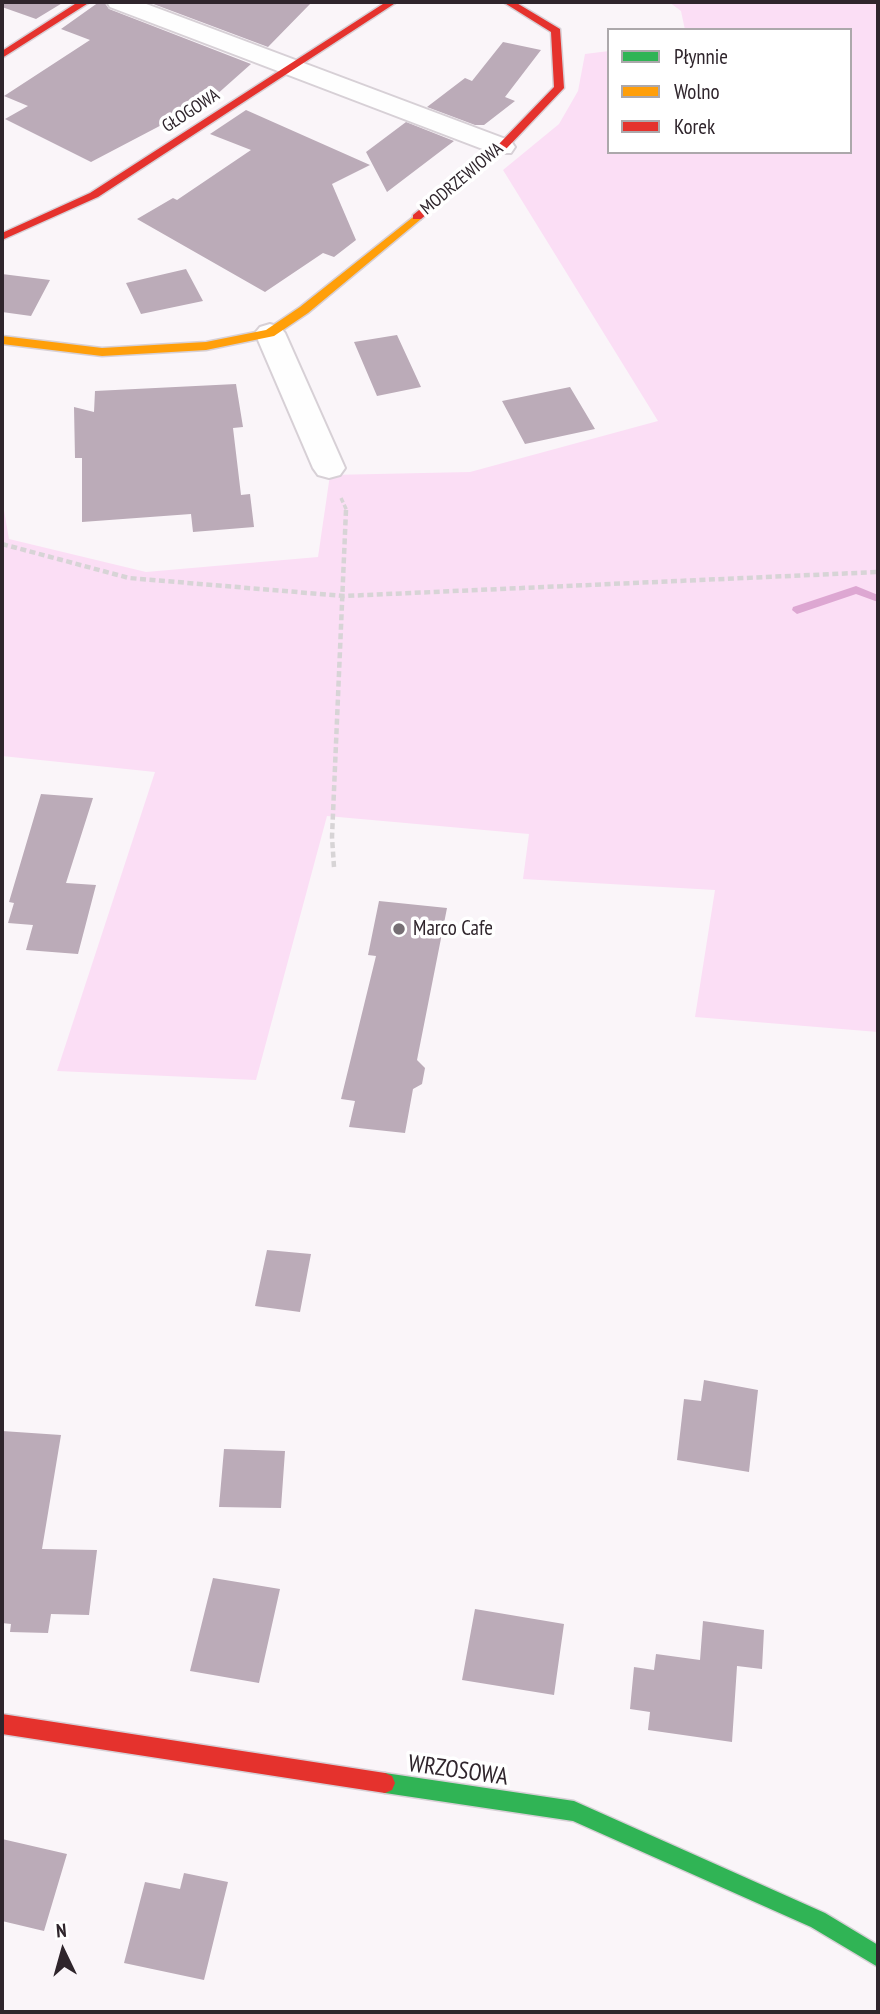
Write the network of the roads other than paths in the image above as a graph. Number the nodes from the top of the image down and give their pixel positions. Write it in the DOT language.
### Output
graph roads {
  1 [pos="85,2"];
  2 [pos="120,2"];
  3 [pos="392,2"];
  4 [pos="508,2"];
  5 [pos="2,55"];
  6 [pos="293,68"];
  7 [pos="502,147"];
  8 [pos="2,237"];
  9 [pos="270,334"];
  10 [pos="2,340"];
  11 [pos="330,468"];
  12 [pos="2,1724"];
  13 [pos="878,1957"];
  1 -- 5 [label="street"];
  2 -- 6 [label="street"];
  3 -- 6 [label="street, GŁOGOWA"];
  4 -- 7 [label="street, MODRZEWIOWA"];
  6 -- 7 [label="street"];
  6 -- 8 [label="street, GŁOGOWA"];
  7 -- 9 [label="street, MODRZEWIOWA"];
  9 -- 10 [label="street, MODRZEWIOWA"];
  9 -- 11 [label="street"];
  12 -- 13 [label="street, WRZOSOWA"];
}
